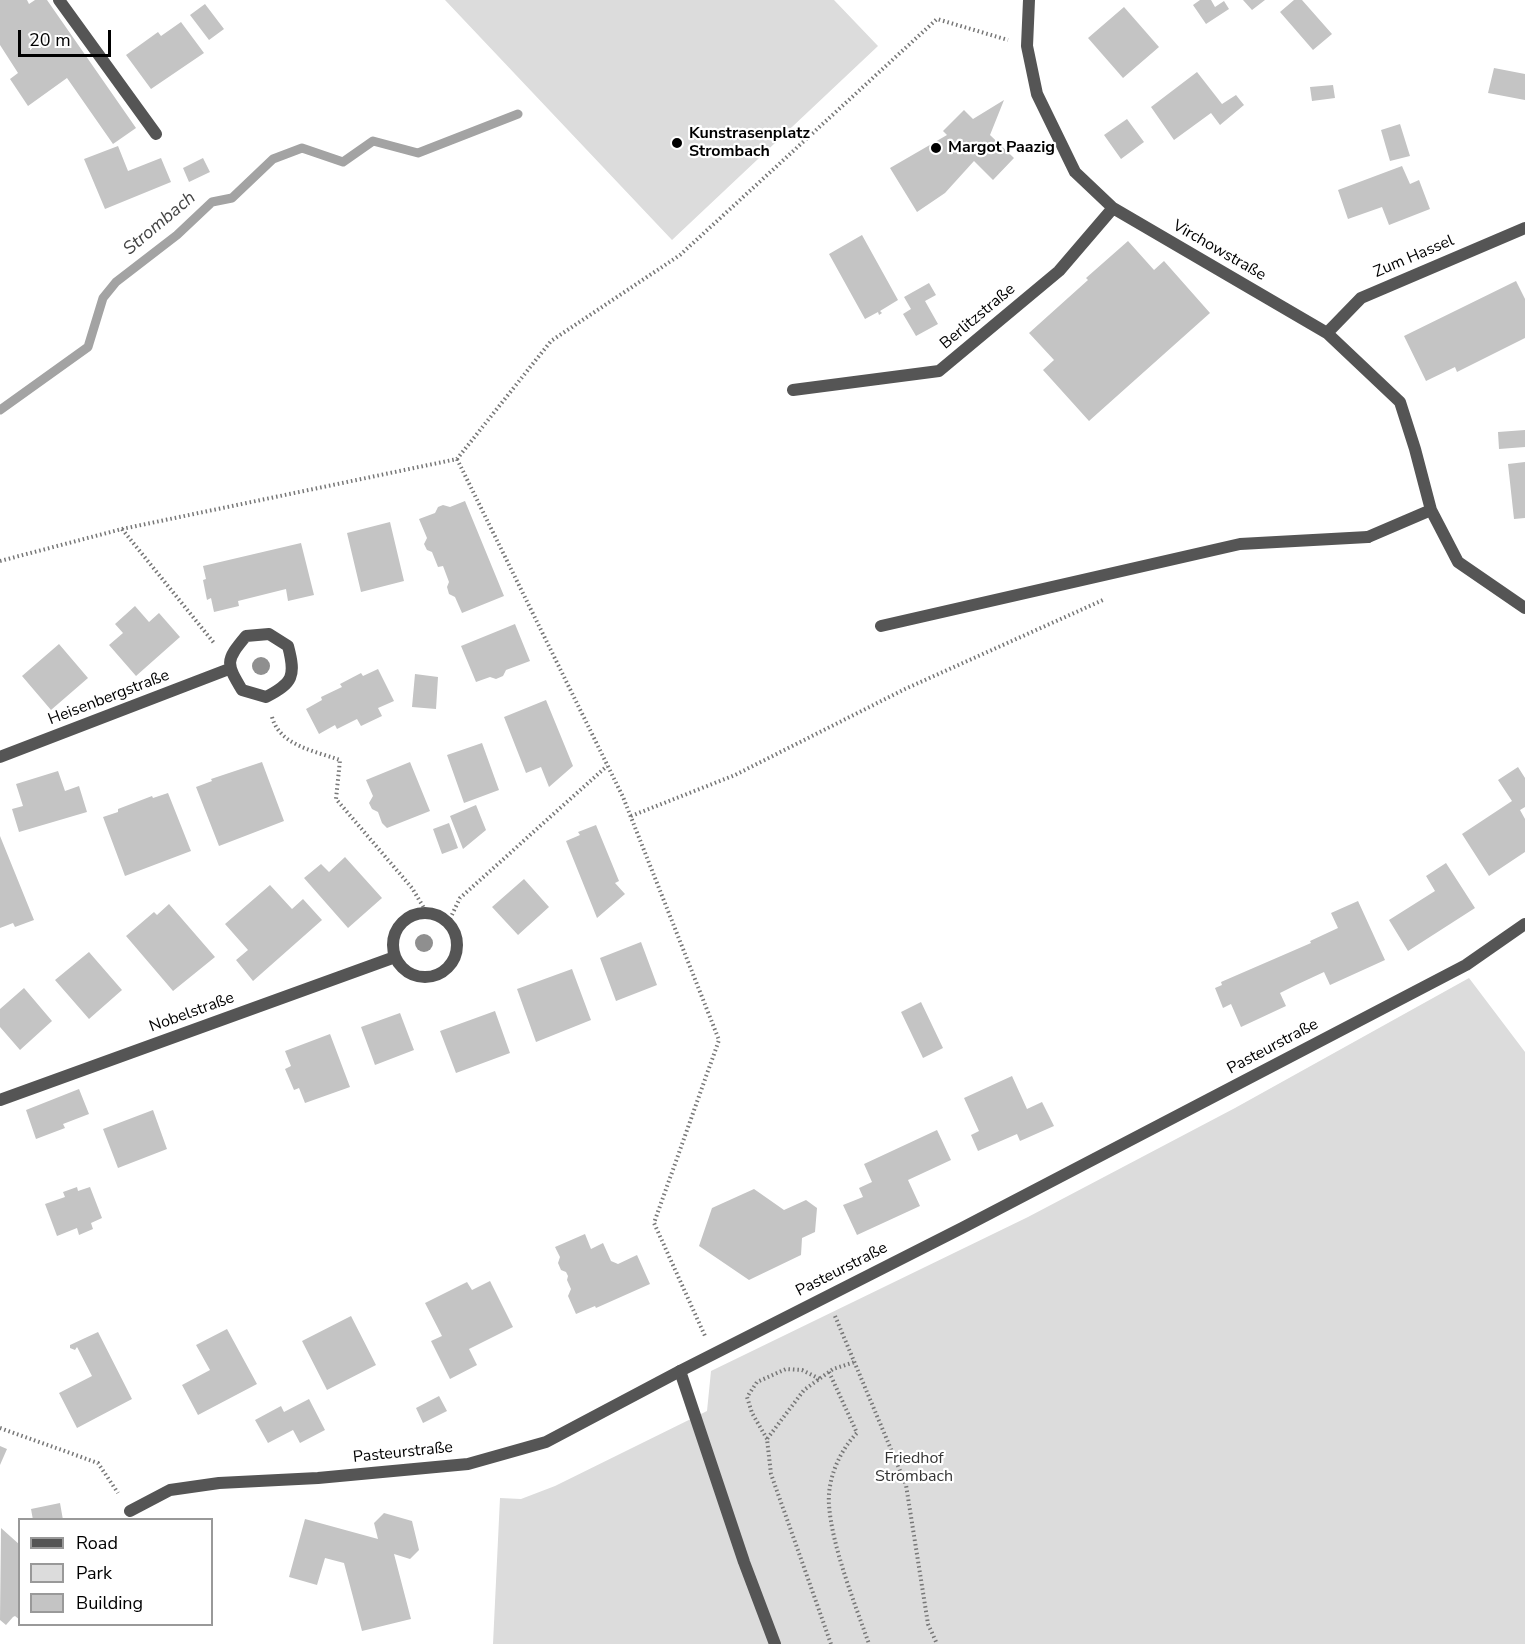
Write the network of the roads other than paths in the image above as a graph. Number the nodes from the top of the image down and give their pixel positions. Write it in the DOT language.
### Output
graph roads {
  1 [pos="59,0"];
  2 [pos="1029,0"];
  3 [pos="156,134"];
  4 [pos="1113,208"];
  5 [pos="1525,228"];
  6 [pos="1327,333"];
  7 [pos="793,390"];
  8 [pos="1431,510"];
  9 [pos="1525,608"];
  10 [pos="881,626"];
  11 [pos="229,669"];
  12 [pos="0,757"];
  13 [pos="1525,924"];
  14 [pos="395,957"];
  15 [pos="0,1100"];
  16 [pos="680,1371"];
  17 [pos="130,1511"];
  18 [pos="776,1644"];
  1 -- 3 [label="street"];
  2 -- 4 [label="street, Virchowstraße"];
  4 -- 6 [label="street, Virchowstraße"];
  4 -- 7 [label="street, Berlitzstraße"];
  5 -- 6 [label="street, Zum Hassel"];
  6 -- 8 [label="street, Virchowstraße"];
  8 -- 9 [label="street, Virchowstraße"];
  8 -- 10 [label="street"];
  11 -- 11 [label="street"];
  11 -- 12 [label="street, Heisenbergstraße"];
  13 -- 16 [label="street, Pasteurstraße"];
  14 -- 14 [label="street"];
  14 -- 15 [label="street, Nobelstraße"];
  16 -- 17 [label="street, Pasteurstraße"];
  16 -- 18 [label="street"];
}
